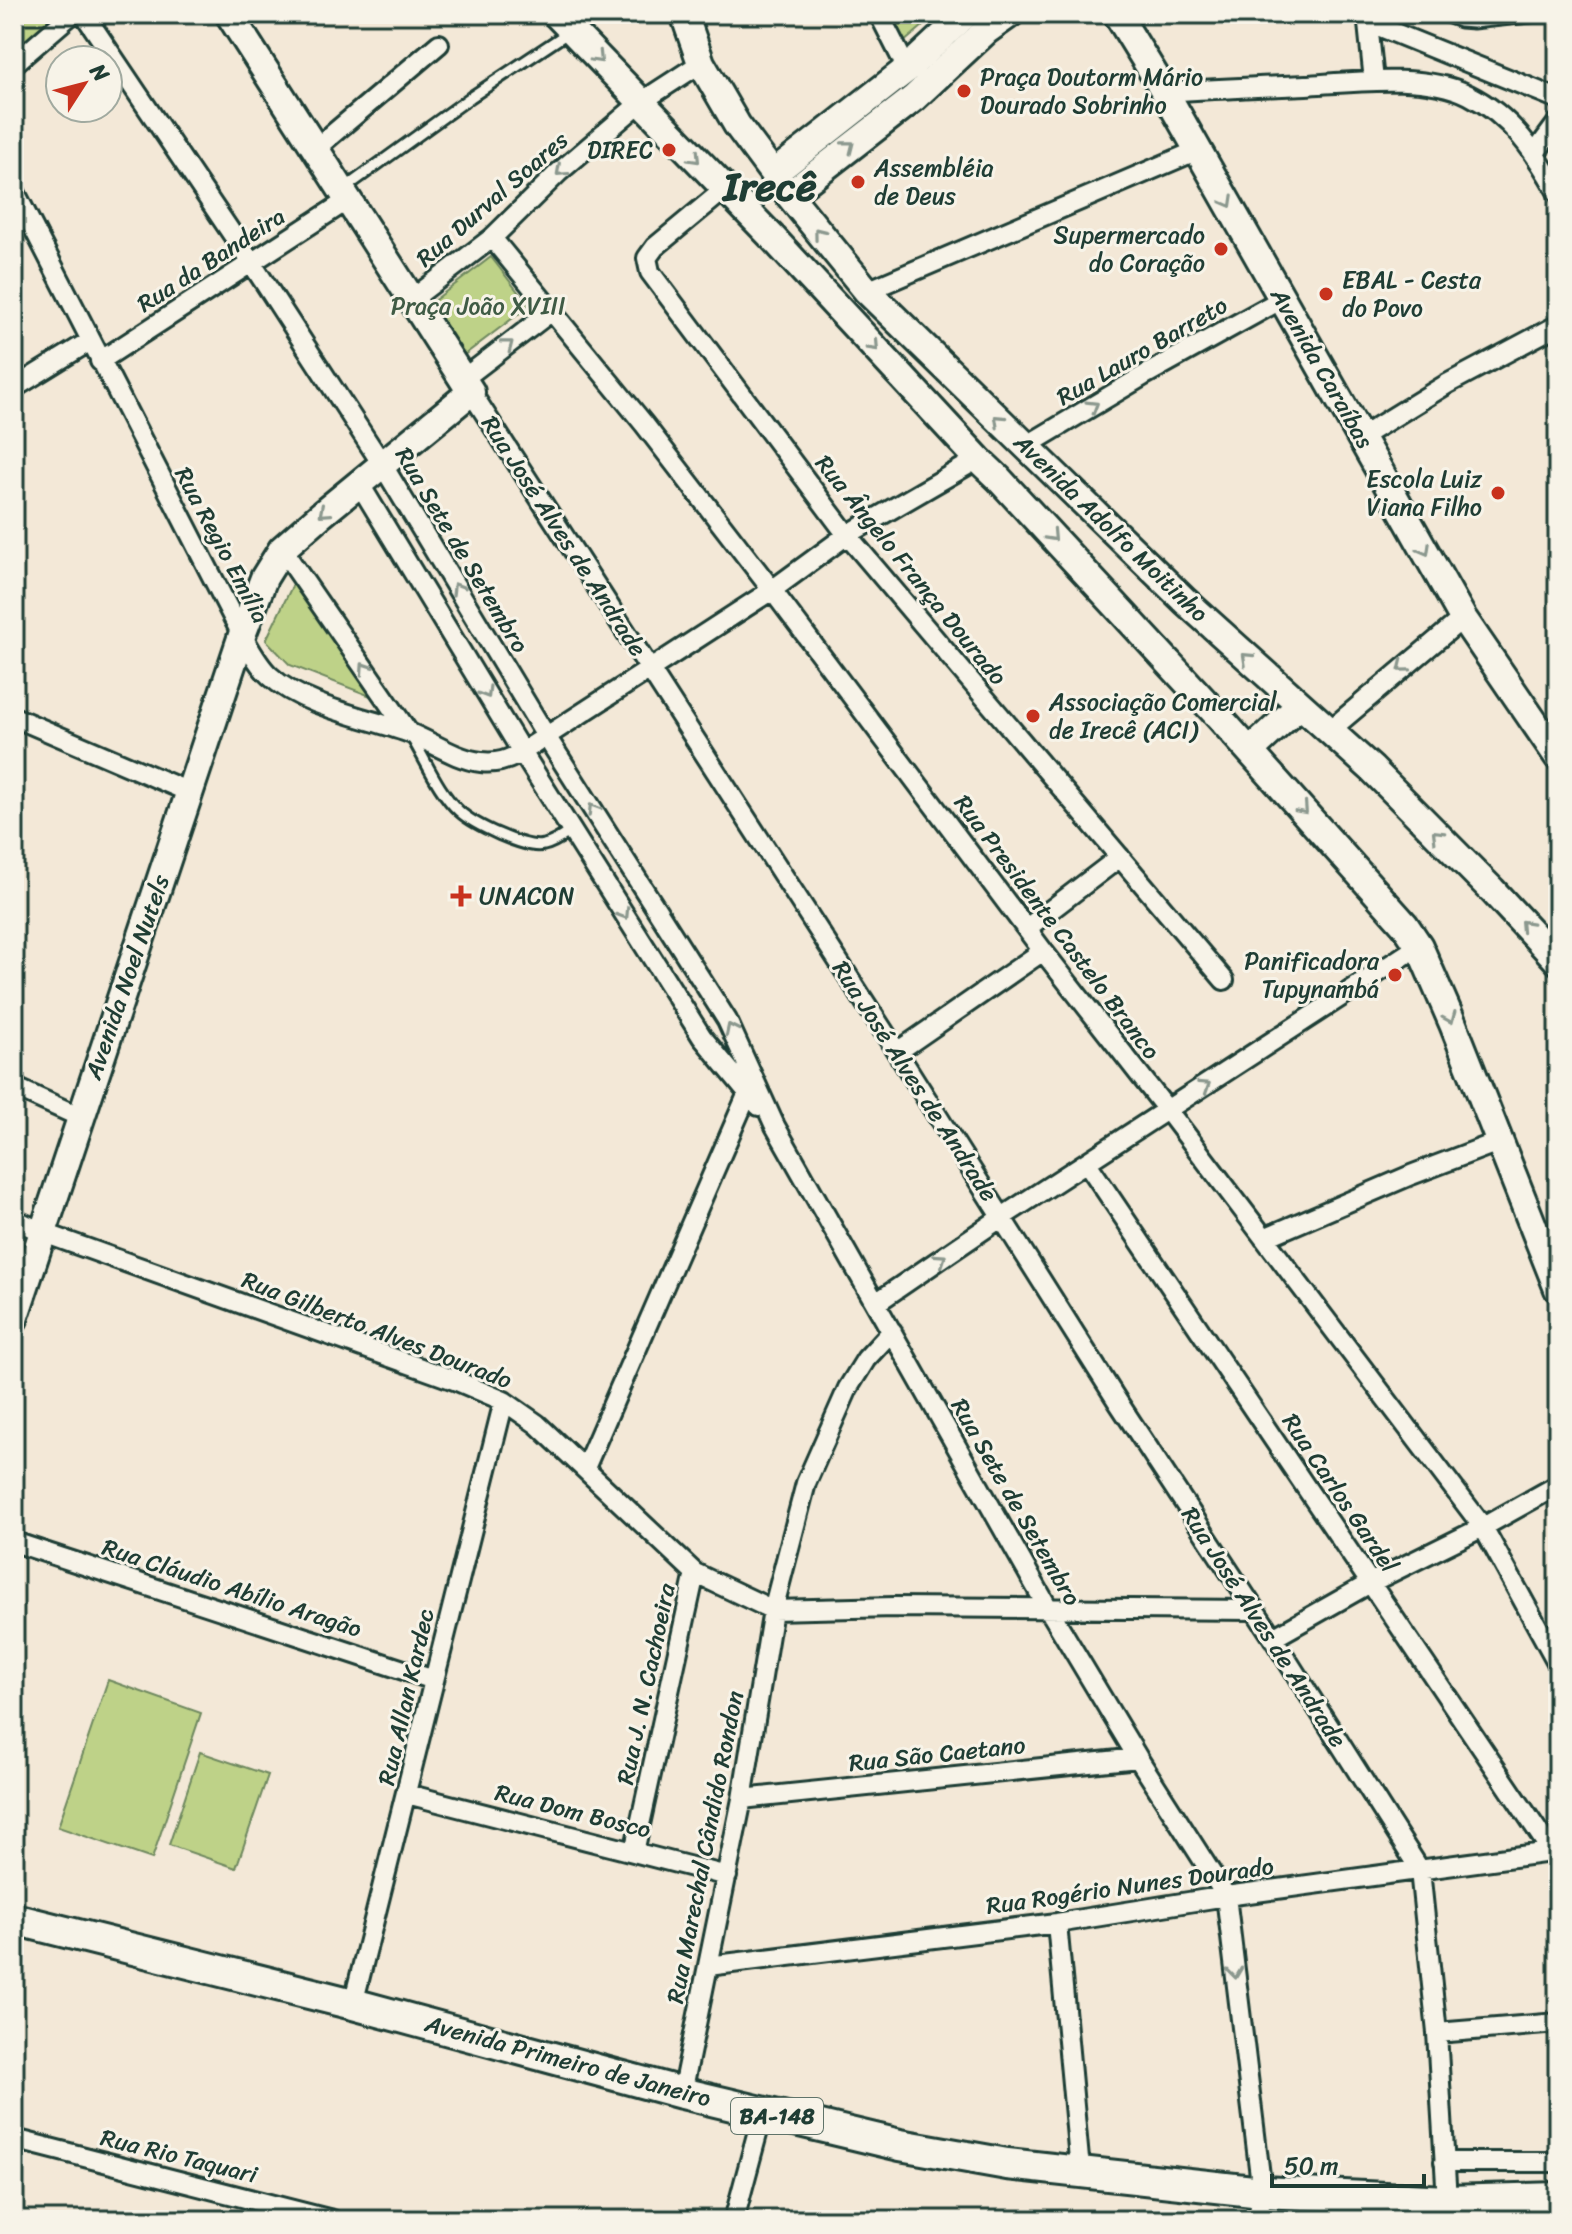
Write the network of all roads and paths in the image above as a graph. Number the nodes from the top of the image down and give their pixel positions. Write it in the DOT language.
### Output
graph roads {
  1 [pos="72,14"];
  2 [pos="84,14"];
  3 [pos="229,14"];
  4 [pos="684,14"];
  5 [pos="879,14"];
  6 [pos="966,14"];
  7 [pos="1010,14"];
  8 [pos="1117,14"];
  9 [pos="1439,14"];
  10 [pos="1558,14"];
  11 [pos="1367,18"];
  12 [pos="564,22"];
  13 [pos="439,44"];
  14 [pos="701,63"];
  15 [pos="14,64"];
  16 [pos="907,69"];
  17 [pos="1374,81"];
  18 [pos="1165,92"];
  19 [pos="1558,99"];
  20 [pos="641,102"];
  21 [pos="1558,122"];
  22 [pos="315,149"];
  23 [pos="1198,150"];
  24 [pos="1535,153"];
  25 [pos="781,185"];
  26 [pos="725,189"];
  27 [pos="14,190"];
  28 [pos="1558,193"];
  29 [pos="345,195"];
  30 [pos="492,238"];
  31 [pos="251,262"];
  32 [pos="867,291"];
  33 [pos="1282,299"];
  34 [pos="411,300"];
  35 [pos="553,310"];
  36 [pos="1558,325"];
  37 [pos="90,341"];
  38 [pos="100,361"];
  39 [pos="467,385"];
  40 [pos="14,388"];
  41 [pos="1361,437"];
  42 [pos="1026,446"];
  43 [pos="978,459"];
  44 [pos="382,464"];
  45 [pos="359,483"];
  46 [pos="847,535"];
  47 [pos="282,549"];
  48 [pos="772,590"];
  49 [pos="1463,618"];
  50 [pos="242,635"];
  51 [pos="649,670"];
  52 [pos="1299,706"];
  53 [pos="14,717"];
  54 [pos="1329,731"];
  55 [pos="409,733"];
  56 [pos="546,736"];
  57 [pos="1250,751"];
  58 [pos="522,752"];
  59 [pos="1558,757"];
  60 [pos="189,792"];
  61 [pos="572,830"];
  62 [pos="1120,857"];
  63 [pos="1027,928"];
  64 [pos="1419,946"];
  65 [pos="1043,951"];
  66 [pos="1558,961"];
  67 [pos="1224,980"];
  68 [pos="897,1052"];
  69 [pos="751,1086"];
  70 [pos="14,1087"];
  71 [pos="1168,1111"];
  72 [pos="80,1117"];
  73 [pos="1498,1142"];
  74 [pos="1087,1163"];
  75 [pos="1002,1217"];
  76 [pos="14,1219"];
  77 [pos="44,1233"];
  78 [pos="1264,1238"];
  79 [pos="1557,1284"];
  80 [pos="876,1303"];
  81 [pos="14,1319"];
  82 [pos="892,1331"];
  83 [pos="504,1401"];
  84 [pos="585,1468"];
  85 [pos="1558,1485"];
  86 [pos="1483,1527"];
  87 [pos="14,1542"];
  88 [pos="695,1573"];
  89 [pos="1372,1582"];
  90 [pos="1048,1608"];
  91 [pos="773,1610"];
  92 [pos="1254,1610"];
  93 [pos="1273,1638"];
  94 [pos="1558,1664"];
  95 [pos="434,1680"];
  96 [pos="1138,1758"];
  97 [pos="407,1794"];
  98 [pos="742,1799"];
  99 [pos="634,1852"];
  100 [pos="1555,1852"];
  101 [pos="1420,1870"];
  102 [pos="727,1876"];
  103 [pos="1226,1896"];
  104 [pos="14,1919"];
  105 [pos="1057,1923"];
  106 [pos="708,1966"];
  107 [pos="353,2004"];
  108 [pos="1558,2023"];
  109 [pos="1437,2033"];
  110 [pos="682,2093"];
  111 [pos="763,2112"];
  112 [pos="14,2139"];
  113 [pos="1444,2162"];
  114 [pos="1558,2162"];
  115 [pos="1080,2170"];
  116 [pos="1558,2198"];
  117 [pos="1447,2201"];
  118 [pos="1260,2206"];
  119 [pos="306,2217"];
  120 [pos="332,2220"];
  121 [pos="734,2220"];
  1 -- 15 [label="street"];
  2 -- 31 [label="street, Rua Sete de Setembro"];
  3 -- 22 [label="street, Rua José Alves de Andrade"];
  4 -- 14 [label="street, Avenida Adolfo Moitinho"];
  5 -- 16 [label="street"];
  6 -- 16 [label="street"];
  25 -- 7 [label="street, one-way"];
  8 -- 18 [label="street, Avenida Caraíbas"];
  9 -- 10 [label="lane"];
  11 -- 17 [label="street"];
  11 -- 19 [label="street"];
  12 -- 20 [label="street, Avenida Adolfo Moitinho, one-way"];
  12 -- 29 [label="lane"];
  13 -- 22 [label="street"];
  14 -- 20 [label="street, Rua Durval Soares"];
  14 -- 25 [label="street, Avenida Adolfo Moitinho"];
  16 -- 25 [label="street"];
  17 -- 18 [label="street"];
  17 -- 24 [label="street"];
  18 -- 23 [label="street, Avenida Caraíbas"];
  20 -- 26 [label="street, Avenida Adolfo Moitinho, one-way"];
  20 -- 30 [label="street, Rua Durval Soares, one-way"];
  21 -- 24 [label="street"];
  22 -- 29 [label="street, Rua José Alves de Andrade"];
  23 -- 32 [label="street"];
  23 -- 33 [label="street, Avenida Caraíbas, one-way"];
  24 -- 28 [label="street"];
  32 -- 25 [label="street, Avenida Adolfo Moitinho, one-way"];
  26 -- 43 [label="street, Avenida Adolfo Moitinho, one-way"];
  26 -- 46 [label="street, Rua Ângelo França Dourado"];
  27 -- 37 [label="street, Rua Regio Emília"];
  29 -- 31 [label="street, Rua da Bandeira"];
  29 -- 34 [label="street, Rua José Alves de Andrade"];
  30 -- 34 [label="street, Rua Durval Soares"];
  30 -- 35 [label="street, Rua Presidente Castelo Branco"];
  31 -- 38 [label="street, Rua da Bandeira"];
  31 -- 44 [label="street, Rua Sete de Setembro"];
  42 -- 32 [label="street, Avenida Adolfo Moitinho, one-way"];
  33 -- 41 [label="street, Avenida Caraíbas"];
  42 -- 33 [label="street, Rua Lauro Barreto, one-way"];
  34 -- 39 [label="street, Rua José Alves de Andrade"];
  39 -- 35 [label="street, one-way"];
  35 -- 48 [label="street, Rua Presidente Castelo Branco"];
  36 -- 41 [label="street"];
  37 -- 38 [label="street, Rua Regio Emília"];
  37 -- 40 [label="street"];
  38 -- 50 [label="street, Rua Regio Emília"];
  39 -- 44 [label="street, Avenida Noel Nutels"];
  39 -- 51 [label="street, Rua José Alves de Andrade"];
  41 -- 49 [label="street, Avenida Caraíbas, one-way"];
  52 -- 42 [label="street, Avenida Adolfo Moitinho, one-way"];
  43 -- 46 [label="street"];
  43 -- 57 [label="street, Avenida Adolfo Moitinho, one-way"];
  44 -- 45 [label="street, Avenida Noel Nutels"];
  56 -- 44 [label="street, Rua Sete de Setembro, one-way"];
  45 -- 47 [label="street, Avenida Noel Nutels, one-way"];
  45 -- 58 [label="street, Rua Sete de Setembro, one-way"];
  46 -- 48 [label="street"];
  46 -- 62 [label="street, Rua Ângelo França Dourado"];
  47 -- 50 [label="street, Avenida Noel Nutels"];
  55 -- 47 [label="street, one-way"];
  48 -- 51 [label="street"];
  48 -- 63 [label="street, Rua Presidente Castelo Branco"];
  49 -- 54 [label="street, one-way"];
  49 -- 59 [label="street, Avenida Caraíbas"];
  50 -- 55 [label="street, Rua Regio Emília"];
  50 -- 60 [label="street, Avenida Noel Nutels"];
  51 -- 56 [label="street"];
  51 -- 68 [label="street, Rua José Alves de Andrade"];
  52 -- 54 [label="street, Avenida Adolfo Moitinho"];
  52 -- 57 [label="street"];
  53 -- 60 [label="street"];
  66 -- 54 [label="street, Avenida Adolfo Moitinho, one-way"];
  55 -- 58 [label="street, Rua Regio Emília"];
  55 -- 61 [label="lane"];
  56 -- 58 [label="street"];
  69 -- 56 [label="street, Rua Sete de Setembro, one-way"];
  57 -- 64 [label="street, Avenida Adolfo Moitinho, one-way"];
  58 -- 61 [label="street, Rua Sete de Setembro"];
  60 -- 72 [label="street, Avenida Noel Nutels"];
  61 -- 69 [label="street, Rua Sete de Setembro, one-way"];
  62 -- 63 [label="street"];
  62 -- 67 [label="street, Rua Ângelo França Dourado"];
  63 -- 65 [label="street, Rua Presidente Castelo Branco"];
  71 -- 64 [label="street, one-way"];
  64 -- 73 [label="street, Avenida Adolfo Moitinho, one-way"];
  65 -- 68 [label="street"];
  65 -- 71 [label="street, Rua Presidente Castelo Branco"];
  68 -- 75 [label="street, Rua José Alves de Andrade"];
  69 -- 80 [label="street, Rua Sete de Setembro"];
  69 -- 84 [label="street"];
  70 -- 72 [label="street"];
  71 -- 74 [label="street"];
  71 -- 78 [label="street, Rua Presidente Castelo Branco"];
  72 -- 77 [label="street, Avenida Noel Nutels"];
  73 -- 78 [label="street"];
  73 -- 79 [label="street, Avenida Adolfo Moitinho"];
  74 -- 75 [label="street"];
  74 -- 89 [label="street, Rua Carlos Gardel"];
  80 -- 75 [label="street, one-way"];
  75 -- 92 [label="street, Rua José Alves de Andrade"];
  76 -- 77 [label="street, Rua Gilberto Alves Dourado"];
  77 -- 81 [label="street, Avenida Noel Nutels"];
  77 -- 83 [label="street, Rua Gilberto Alves Dourado"];
  78 -- 86 [label="street, Rua Presidente Castelo Branco"];
  80 -- 82 [label="street, Rua Sete de Setembro"];
  82 -- 90 [label="street, Rua Sete de Setembro"];
  82 -- 91 [label="street, Rua Marechal Cândido Rondon"];
  83 -- 84 [label="street, Rua Gilberto Alves Dourado"];
  83 -- 95 [label="street, Rua Allan Kardec"];
  84 -- 88 [label="street, Rua Gilberto Alves Dourado"];
  85 -- 86 [label="street"];
  86 -- 89 [label="street"];
  86 -- 94 [label="street, Rua Presidente Castelo Branco"];
  87 -- 95 [label="street, Rua Cláudio Abílio Aragão"];
  88 -- 91 [label="street, Rua Gilberto Alves Dourado"];
  88 -- 99 [label="street, Rua J. N. Cachoeira"];
  89 -- 93 [label="street"];
  89 -- 100 [label="street, Rua Carlos Gardel"];
  90 -- 91 [label="street, Rua Gilberto Alves Dourado"];
  90 -- 92 [label="street, Rua Gilberto Alves Dourado"];
  90 -- 96 [label="street, Rua Sete de Setembro"];
  91 -- 98 [label="street, Rua Marechal Cândido Rondon"];
  92 -- 93 [label="street, Rua José Alves de Andrade"];
  93 -- 101 [label="street, Rua José Alves de Andrade"];
  95 -- 97 [label="street, Rua Allan Kardec"];
  96 -- 98 [label="street, Rua São Caetano"];
  96 -- 103 [label="street, Rua Sete de Setembro"];
  97 -- 99 [label="street, Rua Dom Bosco"];
  97 -- 107 [label="street, Rua Allan Kardec"];
  98 -- 102 [label="street, Rua Marechal Cândido Rondon"];
  99 -- 102 [label="street, Rua Dom Bosco"];
  100 -- 101 [label="street, Rua Rogério Nunes Dourado"];
  101 -- 103 [label="street, Rua Rogério Nunes Dourado"];
  101 -- 109 [label="street, Rua José Alves de Andrade"];
  102 -- 106 [label="street, Rua Marechal Cândido Rondon"];
  103 -- 105 [label="street, Rua Rogério Nunes Dourado"];
  103 -- 118 [label="street, one-way"];
  104 -- 107 [label="main road, Avenida Primeiro de Janeiro / BA-148"];
  105 -- 106 [label="street, Rua Rogério Nunes Dourado"];
  105 -- 115 [label="street"];
  106 -- 110 [label="street, Rua Marechal Cândido Rondon"];
  107 -- 110 [label="main road, Avenida Primeiro de Janeiro / BA-148"];
  108 -- 109 [label="street"];
  109 -- 113 [label="street, Rua José Alves de Andrade"];
  110 -- 111 [label="main road, Avenida Primeiro de Janeiro / BA-148"];
  111 -- 115 [label="main road, Avenida Primeiro de Janeiro / BA-148"];
  111 -- 121 [label="street"];
  112 -- 119 [label="street, Rua Rio Taquari"];
  113 -- 114 [label="street"];
  113 -- 117 [label="street, Rua José Alves de Andrade"];
  115 -- 118 [label="main road, Avenida Primeiro de Janeiro / BA-148"];
  116 -- 117 [label="main road, Avenida Primeiro de Janeiro / BA-148"];
  117 -- 118 [label="main road, Avenida Primeiro de Janeiro / BA-148"];
  119 -- 120 [label="street, Rua Rio Taquari"];
}
